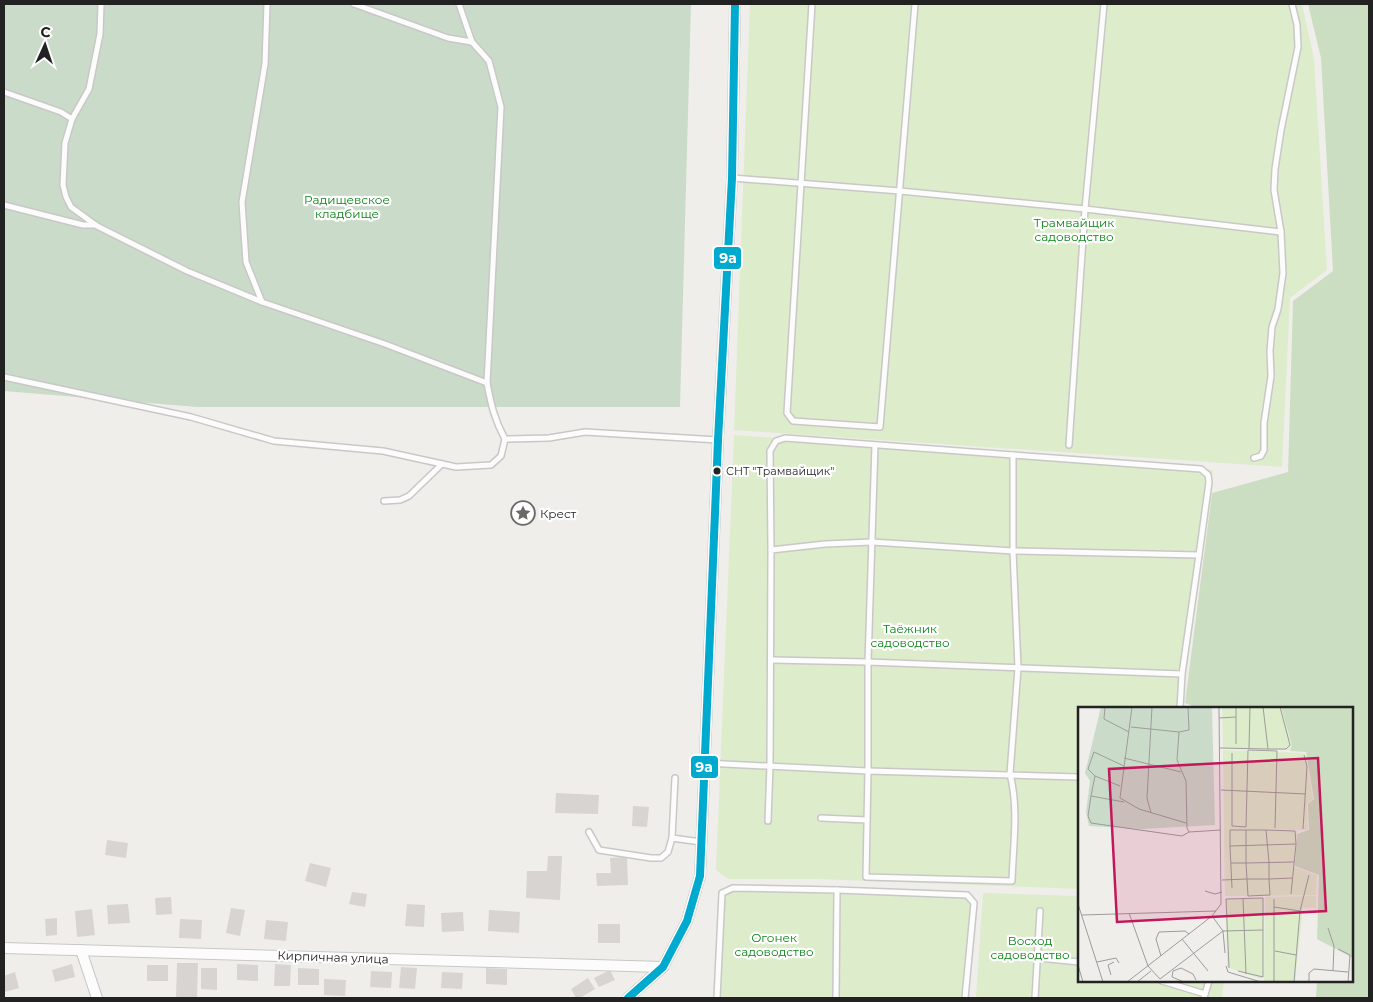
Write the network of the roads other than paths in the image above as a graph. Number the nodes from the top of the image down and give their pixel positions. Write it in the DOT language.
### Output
graph roads {
  1 [pos="101,4"];
  2 [pos="267,4"];
  3 [pos="354,4"];
  4 [pos="459,4"];
  5 [pos="735,4"];
  6 [pos="812,4"];
  7 [pos="915,4"];
  8 [pos="1104,4"];
  9 [pos="1292,4"];
  10 [pos="472,42"];
  11 [pos="4,92"];
  12 [pos="72,119"];
  13 [pos="732,178"];
  14 [pos="802,183"];
  15 [pos="900,191"];
  16 [pos="4,205"];
  17 [pos="1085,209"];
  18 [pos="97,226"];
  19 [pos="1281,232"];
  20 [pos="262,302"];
  21 [pos="4,377"];
  22 [pos="488,382"];
  23 [pos="505,438"];
  24 [pos="718,440"];
  25 [pos="876,445"];
  26 [pos="1069,445"];
  27 [pos="1012,456"];
  28 [pos="1254,458"];
  29 [pos="442,464"];
  30 [pos="384,501"];
  31 [pos="872,542"];
  32 [pos="771,550"];
  33 [pos="1013,551"];
  34 [pos="1199,555"];
  35 [pos="771,660"];
  36 [pos="868,662"];
  37 [pos="1018,668"];
  38 [pos="1182,674"];
  39 [pos="1180,707"];
  40 [pos="705,763"];
  41 [pos="770,766"];
  42 [pos="868,771"];
  43 [pos="1010,774"];
  44 [pos="1078,777"];
  45 [pos="675,778"];
  46 [pos="821,818"];
  47 [pos="867,820"];
  48 [pos="768,821"];
  49 [pos="589,832"];
  50 [pos="672,838"];
  51 [pos="702,842"];
  52 [pos="837,890"];
  53 [pos="1040,911"];
  54 [pos="4,948"];
  55 [pos="81,950"];
  56 [pos="1038,958"];
  57 [pos="1078,962"];
  58 [pos="663,967"];
  59 [pos="1165,982"];
  60 [pos="1209,982"];
  61 [pos="1204,996"];
  62 [pos="97,998"];
  63 [pos="628,998"];
  64 [pos="717,998"];
  65 [pos="836,998"];
  66 [pos="965,998"];
  67 [pos="1036,998"];
  1 -- 12 [label="lane"];
  2 -- 20 [label="lane"];
  3 -- 10 [label="lane"];
  4 -- 10 [label="lane"];
  5 -- 13 [label="street"];
  6 -- 14 [label="lane"];
  7 -- 15 [label="lane"];
  8 -- 17 [label="lane"];
  9 -- 19 [label="lane"];
  10 -- 22 [label="lane"];
  11 -- 12 [label="lane"];
  12 -- 18 [label="lane"];
  13 -- 14 [label="lane"];
  13 -- 24 [label="street"];
  14 -- 15 [label="lane"];
  14 -- 15 [label="lane"];
  15 -- 17 [label="lane"];
  16 -- 18 [label="lane"];
  17 -- 19 [label="lane"];
  17 -- 26 [label="lane"];
  18 -- 20 [label="lane"];
  19 -- 28 [label="lane"];
  20 -- 22 [label="lane"];
  21 -- 29 [label="lane"];
  22 -- 23 [label="lane"];
  23 -- 24 [label="lane"];
  23 -- 29 [label="lane"];
  24 -- 40 [label="street"];
  25 -- 27 [label="lane"];
  25 -- 31 [label="lane"];
  25 -- 32 [label="lane"];
  27 -- 33 [label="lane"];
  27 -- 34 [label="lane"];
  29 -- 30 [label="lane"];
  31 -- 32 [label="lane"];
  31 -- 33 [label="lane"];
  31 -- 36 [label="lane"];
  32 -- 35 [label="lane"];
  33 -- 34 [label="lane"];
  33 -- 37 [label="lane"];
  34 -- 38 [label="lane"];
  35 -- 36 [label="lane"];
  35 -- 41 [label="lane"];
  36 -- 37 [label="lane"];
  36 -- 42 [label="lane"];
  37 -- 38 [label="lane"];
  37 -- 43 [label="lane"];
  38 -- 39 [label="lane"];
  40 -- 41 [label="lane"];
  40 -- 51 [label="street"];
  41 -- 42 [label="lane"];
  41 -- 48 [label="lane"];
  42 -- 43 [label="lane"];
  42 -- 47 [label="lane"];
  43 -- 44 [label="lane"];
  43 -- 47 [label="lane"];
  45 -- 50 [label="lane"];
  46 -- 47 [label="lane"];
  49 -- 50 [label="lane"];
  50 -- 51 [label="lane"];
  51 -- 58 [label="street"];
  52 -- 64 [label="lane"];
  52 -- 65 [label="lane"];
  52 -- 66 [label="lane"];
  53 -- 56 [label="lane"];
  54 -- 55 [label="street, Кирпичная улица"];
  55 -- 58 [label="street, Кирпичная улица"];
  55 -- 62 [label="street"];
  56 -- 57 [label="lane"];
  56 -- 67 [label="lane"];
  58 -- 63 [label="street"];
  59 -- 61 [label="lane"];
  60 -- 61 [label="lane"];
}
